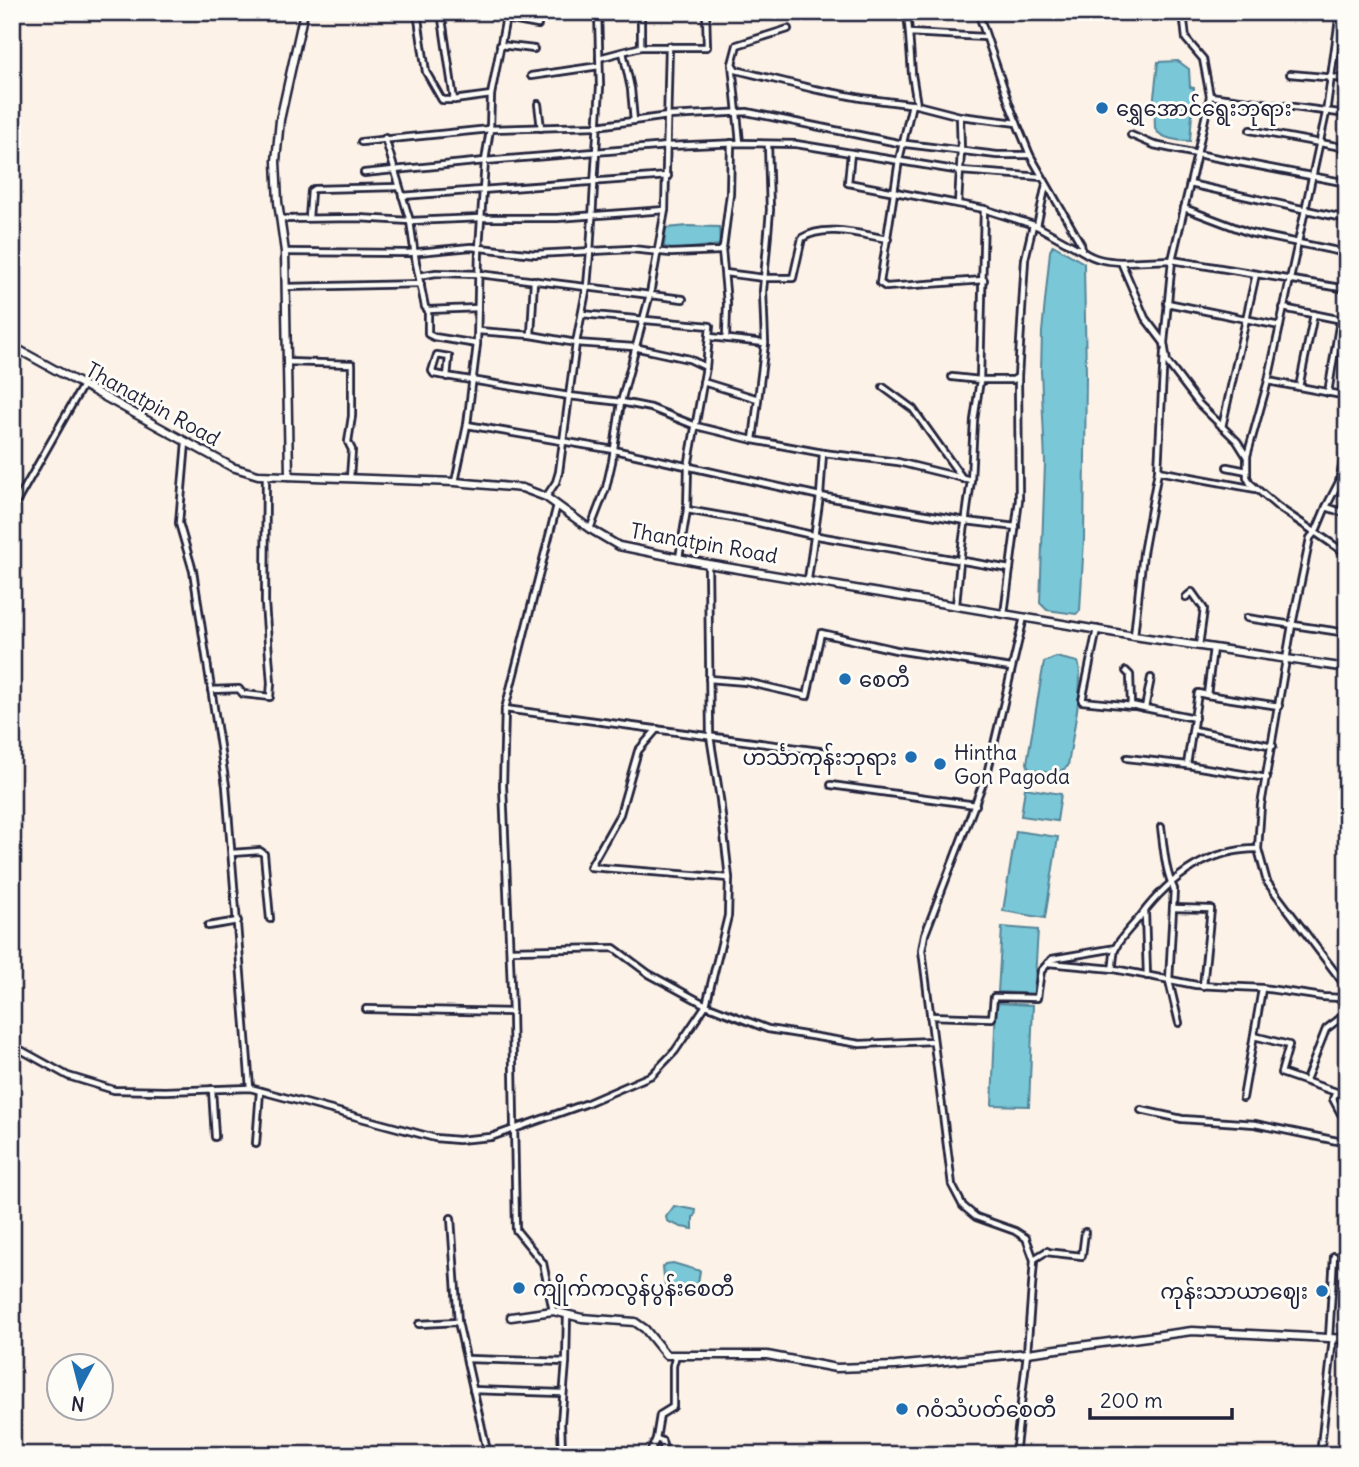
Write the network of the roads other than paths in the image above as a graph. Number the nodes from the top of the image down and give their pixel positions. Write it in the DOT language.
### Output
graph roads {
  1 [pos="304,12"];
  2 [pos="418,12"];
  3 [pos="441,12"];
  4 [pos="507,12"];
  5 [pos="598,12"];
  6 [pos="642,12"];
  7 [pos="706,12"];
  8 [pos="907,12"];
  9 [pos="978,12"];
  10 [pos="1183,12"];
  11 [pos="1340,12"];
  12 [pos="506,19"];
  13 [pos="538,25"];
  14 [pos="788,29"];
  15 [pos="909,33"];
  16 [pos="985,37"];
  17 [pos="1336,40"];
  18 [pos="1347,41"];
  19 [pos="500,46"];
  20 [pos="669,46"];
  21 [pos="641,47"];
  22 [pos="534,49"];
  23 [pos="622,52"];
  24 [pos="599,58"];
  25 [pos="732,64"];
  26 [pos="599,66"];
  27 [pos="1290,74"];
  28 [pos="531,76"];
  29 [pos="1331,77"];
  30 [pos="1347,79"];
  31 [pos="491,95"];
  32 [pos="1210,96"];
  33 [pos="454,100"];
  34 [pos="538,104"];
  35 [pos="915,104"];
  36 [pos="738,113"];
  37 [pos="1326,113"];
  38 [pos="1347,114"];
  39 [pos="668,116"];
  40 [pos="960,116"];
  41 [pos="634,121"];
  42 [pos="1018,124"];
  43 [pos="597,126"];
  44 [pos="490,128"];
  45 [pos="541,128"];
  46 [pos="1250,130"];
  47 [pos="1131,135"];
  48 [pos="385,138"];
  49 [pos="362,142"];
  50 [pos="731,143"];
  51 [pos="740,143"];
  52 [pos="1318,143"];
  53 [pos="768,144"];
  54 [pos="904,144"];
  55 [pos="668,146"];
  56 [pos="1347,148"];
  57 [pos="961,151"];
  58 [pos="596,153"];
  59 [pos="851,153"];
  60 [pos="1197,154"];
  61 [pos="1030,155"];
  62 [pos="485,160"];
  63 [pos="899,160"];
  64 [pos="393,169"];
  65 [pos="961,171"];
  66 [pos="364,173"];
  67 [pos="668,176"];
  68 [pos="1311,176"];
  69 [pos="1044,180"];
  70 [pos="593,181"];
  71 [pos="1347,183"];
  72 [pos="1190,184"];
  73 [pos="399,187"];
  74 [pos="483,189"];
  75 [pos="895,191"];
  76 [pos="402,196"];
  77 [pos="958,204"];
  78 [pos="1184,208"];
  79 [pos="984,209"];
  80 [pos="665,210"];
  81 [pos="1303,210"];
  82 [pos="591,216"];
  83 [pos="309,218"];
  84 [pos="481,218"];
  85 [pos="281,219"];
  86 [pos="1347,219"];
  87 [pos="410,221"];
  88 [pos="1035,225"];
  89 [pos="888,239"];
  90 [pos="1297,243"];
  91 [pos="479,248"];
  92 [pos="657,250"];
  93 [pos="722,250"];
  94 [pos="414,251"];
  95 [pos="1082,251"];
  96 [pos="590,252"];
  97 [pos="285,253"];
  98 [pos="1347,253"];
  99 [pos="1172,260"];
  100 [pos="1121,262"];
  101 [pos="724,273"];
  102 [pos="479,274"];
  103 [pos="1256,274"];
  104 [pos="419,276"];
  105 [pos="764,278"];
  106 [pos="1290,278"];
  107 [pos="534,280"];
  108 [pos="984,280"];
  109 [pos="421,284"];
  110 [pos="587,286"];
  111 [pos="285,287"];
  112 [pos="1347,289"];
  113 [pos="650,294"];
  114 [pos="683,299"];
  115 [pos="1167,303"];
  116 [pos="478,308"];
  117 [pos="1283,308"];
  118 [pos="428,310"];
  119 [pos="582,314"];
  120 [pos="1314,314"];
  121 [pos="1246,319"];
  122 [pos="643,320"];
  123 [pos="1340,320"];
  124 [pos="1347,321"];
  125 [pos="1280,327"];
  126 [pos="478,331"];
  127 [pos="531,335"];
  128 [pos="710,337"];
  129 [pos="726,338"];
  130 [pos="1164,342"];
  131 [pos="576,343"];
  132 [pos="765,343"];
  133 [pos="477,344"];
  134 [pos="14,346"];
  135 [pos="635,347"];
  136 [pos="12,356"];
  137 [pos="286,362"];
  138 [pos="706,368"];
  139 [pos="447,377"];
  140 [pos="952,377"];
  141 [pos="1018,377"];
  142 [pos="979,380"];
  143 [pos="1268,381"];
  144 [pos="473,382"];
  145 [pos="703,382"];
  146 [pos="83,385"];
  147 [pos="883,387"];
  148 [pos="1299,387"];
  149 [pos="1328,393"];
  150 [pos="569,396"];
  151 [pos="1347,396"];
  152 [pos="758,399"];
  153 [pos="621,402"];
  154 [pos="467,425"];
  155 [pos="696,426"];
  156 [pos="1222,427"];
  157 [pos="753,440"];
  158 [pos="1347,441"];
  159 [pos="186,442"];
  160 [pos="562,442"];
  161 [pos="614,450"];
  162 [pos="1346,452"];
  163 [pos="823,453"];
  164 [pos="1247,457"];
  165 [pos="688,467"];
  166 [pos="1227,467"];
  167 [pos="1158,471"];
  168 [pos="1247,471"];
  169 [pos="266,475"];
  170 [pos="289,476"];
  171 [pos="351,478"];
  172 [pos="963,479"];
  173 [pos="971,480"];
  174 [pos="455,482"];
  175 [pos="1339,482"];
  176 [pos="1347,484"];
  177 [pos="1257,489"];
  178 [pos="820,496"];
  179 [pos="546,497"];
  180 [pos="557,505"];
  181 [pos="1326,507"];
  182 [pos="12,510"];
  183 [pos="687,510"];
  184 [pos="1347,514"];
  185 [pos="966,521"];
  186 [pos="1016,527"];
  187 [pos="590,529"];
  188 [pos="1316,531"];
  189 [pos="812,535"];
  190 [pos="1347,554"];
  191 [pos="679,558"];
  192 [pos="960,561"];
  193 [pos="708,564"];
  194 [pos="1010,569"];
  195 [pos="808,579"];
  196 [pos="1186,597"];
  197 [pos="956,606"];
  198 [pos="1004,614"];
  199 [pos="1024,617"];
  200 [pos="1247,618"];
  201 [pos="1292,625"];
  202 [pos="1097,629"];
  203 [pos="1347,633"];
  204 [pos="1134,636"];
  205 [pos="1199,646"];
  206 [pos="1213,648"];
  207 [pos="1287,659"];
  208 [pos="1011,668"];
  209 [pos="1347,668"];
  210 [pos="1126,671"];
  211 [pos="1151,678"];
  212 [pos="709,679"];
  213 [pos="211,690"];
  214 [pos="1207,695"];
  215 [pos="1132,706"];
  216 [pos="1279,706"];
  217 [pos="1145,708"];
  218 [pos="505,709"];
  219 [pos="1195,718"];
  220 [pos="657,729"];
  221 [pos="1194,730"];
  222 [pos="710,736"];
  223 [pos="1273,746"];
  224 [pos="827,752"];
  225 [pos="1127,758"];
  226 [pos="1187,765"];
  227 [pos="1267,778"];
  228 [pos="831,785"];
  229 [pos="976,805"];
  230 [pos="1161,827"];
  231 [pos="1258,849"];
  232 [pos="232,853"];
  233 [pos="729,878"];
  234 [pos="1170,882"];
  235 [pos="1173,908"];
  236 [pos="1145,909"];
  237 [pos="270,919"];
  238 [pos="238,921"];
  239 [pos="208,926"];
  240 [pos="1116,948"];
  241 [pos="510,950"];
  242 [pos="1048,963"];
  243 [pos="1112,969"];
  244 [pos="1147,976"];
  245 [pos="1169,980"];
  246 [pos="1203,986"];
  247 [pos="1262,988"];
  248 [pos="1347,991"];
  249 [pos="706,1005"];
  250 [pos="366,1010"];
  251 [pos="512,1012"];
  252 [pos="1347,1013"];
  253 [pos="930,1016"];
  254 [pos="1179,1023"];
  255 [pos="1254,1036"];
  256 [pos="933,1041"];
  257 [pos="12,1045"];
  258 [pos="1306,1080"];
  259 [pos="250,1088"];
  260 [pos="212,1089"];
  261 [pos="260,1091"];
  262 [pos="1243,1098"];
  263 [pos="1141,1110"];
  264 [pos="1347,1114"];
  265 [pos="515,1128"];
  266 [pos="215,1138"];
  267 [pos="1347,1143"];
  268 [pos="256,1144"];
  269 [pos="451,1218"];
  270 [pos="1084,1232"];
  271 [pos="1334,1256"];
  272 [pos="1034,1259"];
  273 [pos="553,1311"];
  274 [pos="567,1313"];
  275 [pos="511,1317"];
  276 [pos="458,1322"];
  277 [pos="419,1324"];
  278 [pos="1331,1338"];
  279 [pos="1347,1339"];
  280 [pos="1027,1353"];
  281 [pos="676,1355"];
  282 [pos="468,1359"];
  283 [pos="566,1362"];
  284 [pos="472,1390"];
  285 [pos="563,1393"];
  286 [pos="656,1439"];
  287 [pos="488,1455"];
  288 [pos="562,1455"];
  289 [pos="649,1455"];
  290 [pos="665,1455"];
  291 [pos="1014,1455"];
  292 [pos="1320,1455"];
  1 -- 85 [label="main road"];
  2 -- 33 [label="street"];
  3 -- 33 [label="street"];
  4 -- 12 [label="street"];
  5 -- 24 [label="street"];
  6 -- 21 [label="street"];
  7 -- 20 [label="street"];
  8 -- 15 [label="street"];
  9 -- 16 [label="street"];
  10 -- 32 [label="street"];
  11 -- 17 [label="street"];
  12 -- 13 [label="street"];
  12 -- 19 [label="street"];
  14 -- 25 [label="street"];
  15 -- 16 [label="street"];
  15 -- 35 [label="street"];
  16 -- 42 [label="street"];
  17 -- 18 [label="street"];
  17 -- 29 [label="street"];
  19 -- 22 [label="street"];
  19 -- 31 [label="street"];
  20 -- 21 [label="street"];
  20 -- 39 [label="street"];
  21 -- 23 [label="street"];
  23 -- 24 [label="street"];
  23 -- 41 [label="street"];
  24 -- 26 [label="street"];
  25 -- 35 [label="street"];
  25 -- 36 [label="street"];
  26 -- 28 [label="street"];
  26 -- 43 [label="street"];
  27 -- 29 [label="street"];
  29 -- 30 [label="street"];
  29 -- 37 [label="street"];
  31 -- 33 [label="street"];
  31 -- 44 [label="street"];
  32 -- 37 [label="street"];
  32 -- 60 [label="street"];
  34 -- 45 [label="street"];
  35 -- 40 [label="street"];
  35 -- 54 [label="street"];
  36 -- 39 [label="street"];
  36 -- 51 [label="street"];
  36 -- 54 [label="street"];
  37 -- 38 [label="street"];
  37 -- 52 [label="street"];
  39 -- 41 [label="street"];
  39 -- 55 [label="street"];
  40 -- 42 [label="street"];
  40 -- 57 [label="street"];
  41 -- 43 [label="street"];
  42 -- 61 [label="street"];
  43 -- 45 [label="street"];
  43 -- 58 [label="street"];
  44 -- 45 [label="street"];
  44 -- 48 [label="street"];
  44 -- 62 [label="street"];
  46 -- 52 [label="street"];
  47 -- 60 [label="street"];
  48 -- 49 [label="street"];
  48 -- 64 [label="street"];
  50 -- 51 [label="street"];
  50 -- 55 [label="street"];
  50 -- 93 [label="street"];
  51 -- 53 [label="street"];
  52 -- 56 [label="street"];
  52 -- 68 [label="street"];
  53 -- 59 [label="street"];
  53 -- 105 [label="street"];
  54 -- 57 [label="street"];
  54 -- 63 [label="street"];
  55 -- 58 [label="street"];
  55 -- 67 [label="street"];
  57 -- 61 [label="street"];
  57 -- 65 [label="street"];
  58 -- 62 [label="street"];
  58 -- 70 [label="street"];
  59 -- 63 [label="street"];
  59 -- 75 [label="street"];
  60 -- 68 [label="street"];
  60 -- 72 [label="street"];
  61 -- 69 [label="street"];
  62 -- 64 [label="street"];
  62 -- 74 [label="street"];
  63 -- 65 [label="street"];
  63 -- 75 [label="street"];
  64 -- 66 [label="street"];
  64 -- 73 [label="street"];
  65 -- 69 [label="street"];
  65 -- 77 [label="street"];
  67 -- 70 [label="street"];
  67 -- 80 [label="street"];
  68 -- 71 [label="street"];
  68 -- 81 [label="street"];
  69 -- 88 [label="street"];
  69 -- 95 [label="street"];
  70 -- 74 [label="street"];
  70 -- 82 [label="street"];
  72 -- 78 [label="street"];
  72 -- 81 [label="street"];
  73 -- 76 [label="street"];
  73 -- 83 [label="street"];
  74 -- 76 [label="street"];
  74 -- 84 [label="street"];
  75 -- 77 [label="street"];
  75 -- 89 [label="street"];
  76 -- 87 [label="street"];
  77 -- 79 [label="street"];
  78 -- 90 [label="street"];
  78 -- 99 [label="street"];
  79 -- 88 [label="street"];
  79 -- 108 [label="street"];
  80 -- 82 [label="street"];
  80 -- 92 [label="street"];
  81 -- 86 [label="street"];
  81 -- 90 [label="street"];
  82 -- 84 [label="street"];
  82 -- 96 [label="street"];
  83 -- 85 [label="street"];
  83 -- 87 [label="street"];
  84 -- 87 [label="street"];
  84 -- 91 [label="street"];
  85 -- 97 [label="main road"];
  87 -- 94 [label="street"];
  88 -- 95 [label="street"];
  88 -- 141 [label="street"];
  89 -- 105 [label="street"];
  89 -- 108 [label="street"];
  90 -- 98 [label="street"];
  90 -- 106 [label="street"];
  91 -- 94 [label="street"];
  91 -- 96 [label="street"];
  91 -- 102 [label="street"];
  92 -- 93 [label="street"];
  92 -- 96 [label="street"];
  92 -- 113 [label="street"];
  93 -- 101 [label="street"];
  94 -- 97 [label="street"];
  94 -- 104 [label="street"];
  95 -- 100 [label="street"];
  96 -- 110 [label="street"];
  97 -- 111 [label="main road"];
  99 -- 100 [label="street"];
  99 -- 103 [label="street"];
  99 -- 115 [label="street"];
  100 -- 130 [label="street"];
  101 -- 105 [label="street"];
  101 -- 129 [label="street"];
  102 -- 104 [label="street"];
  102 -- 107 [label="street"];
  102 -- 116 [label="street"];
  103 -- 106 [label="street"];
  103 -- 121 [label="street"];
  104 -- 109 [label="street"];
  105 -- 132 [label="street"];
  106 -- 112 [label="street"];
  106 -- 117 [label="street"];
  107 -- 110 [label="street"];
  107 -- 127 [label="street"];
  108 -- 142 [label="street"];
  109 -- 111 [label="street"];
  109 -- 118 [label="street"];
  110 -- 113 [label="street"];
  110 -- 119 [label="street"];
  111 -- 137 [label="main road"];
  113 -- 114 [label="street"];
  113 -- 122 [label="street"];
  115 -- 121 [label="street"];
  115 -- 130 [label="street"];
  116 -- 118 [label="street"];
  116 -- 126 [label="street"];
  117 -- 120 [label="street"];
  117 -- 125 [label="street"];
  118 -- 133 [label="street"];
  119 -- 122 [label="street"];
  119 -- 131 [label="street"];
  120 -- 123 [label="street"];
  120 -- 148 [label="street"];
  121 -- 125 [label="street"];
  121 -- 156 [label="street"];
  122 -- 128 [label="street"];
  122 -- 135 [label="street"];
  123 -- 124 [label="street"];
  123 -- 149 [label="street"];
  125 -- 143 [label="street"];
  126 -- 127 [label="street"];
  126 -- 133 [label="street"];
  127 -- 131 [label="street"];
  128 -- 129 [label="street"];
  128 -- 138 [label="street"];
  129 -- 132 [label="street"];
  130 -- 156 [label="street"];
  130 -- 167 [label="street"];
  131 -- 135 [label="street"];
  131 -- 150 [label="street"];
  132 -- 152 [label="street"];
  133 -- 144 [label="street"];
  134 -- 136 [label="street"];
  134 -- 146 [label="main road, Thanatpin Road"];
  135 -- 138 [label="street"];
  135 -- 153 [label="street"];
  137 -- 170 [label="main road"];
  137 -- 171 [label="street"];
  138 -- 145 [label="street"];
  139 -- 139 [label="street"];
  139 -- 144 [label="street"];
  140 -- 142 [label="street"];
  141 -- 142 [label="street"];
  141 -- 186 [label="street"];
  142 -- 173 [label="street"];
  143 -- 148 [label="street"];
  143 -- 164 [label="street"];
  144 -- 150 [label="street"];
  144 -- 154 [label="street"];
  145 -- 152 [label="street"];
  145 -- 155 [label="street"];
  146 -- 159 [label="main road, Thanatpin Road"];
  146 -- 182 [label="street"];
  147 -- 172 [label="street"];
  148 -- 149 [label="street"];
  149 -- 151 [label="street"];
  150 -- 153 [label="street"];
  150 -- 160 [label="street"];
  152 -- 157 [label="street"];
  153 -- 155 [label="street"];
  153 -- 161 [label="street"];
  154 -- 160 [label="street"];
  154 -- 174 [label="street"];
  155 -- 157 [label="street"];
  155 -- 165 [label="street"];
  156 -- 164 [label="street"];
  157 -- 163 [label="street"];
  158 -- 162 [label="street"];
  159 -- 169 [label="main road, Thanatpin Road"];
  159 -- 213 [label="street"];
  160 -- 161 [label="street"];
  160 -- 179 [label="street"];
  161 -- 165 [label="street"];
  161 -- 187 [label="street"];
  162 -- 175 [label="street"];
  163 -- 172 [label="street"];
  163 -- 178 [label="street"];
  164 -- 168 [label="street"];
  165 -- 178 [label="street"];
  165 -- 183 [label="street"];
  166 -- 168 [label="street"];
  167 -- 177 [label="street"];
  167 -- 204 [label="street"];
  168 -- 177 [label="street"];
  169 -- 170 [label="main road, Thanatpin Road"];
  169 -- 213 [label="street"];
  170 -- 171 [label="main road, Thanatpin Road"];
  171 -- 174 [label="main road, Thanatpin Road"];
  172 -- 173 [label="street"];
  173 -- 185 [label="street"];
  174 -- 179 [label="main road, Thanatpin Road"];
  175 -- 176 [label="street"];
  175 -- 181 [label="street"];
  177 -- 188 [label="street"];
  178 -- 185 [label="street"];
  178 -- 189 [label="street"];
  179 -- 180 [label="main road, Thanatpin Road"];
  180 -- 187 [label="main road, Thanatpin Road"];
  180 -- 218 [label="street"];
  181 -- 184 [label="street"];
  181 -- 188 [label="street"];
  183 -- 189 [label="street"];
  183 -- 191 [label="street"];
  185 -- 186 [label="street"];
  185 -- 192 [label="street"];
  186 -- 194 [label="street"];
  187 -- 191 [label="main road, Thanatpin Road"];
  188 -- 190 [label="street"];
  188 -- 201 [label="street"];
  189 -- 192 [label="street"];
  189 -- 195 [label="street"];
  191 -- 193 [label="main road, Thanatpin Road"];
  192 -- 194 [label="street"];
  192 -- 197 [label="street"];
  193 -- 195 [label="main road, Thanatpin Road"];
  193 -- 212 [label="street"];
  194 -- 198 [label="street"];
  195 -- 197 [label="main road, Thanatpin Road"];
  196 -- 205 [label="street"];
  197 -- 198 [label="main road, Thanatpin Road"];
  198 -- 199 [label="main road, Thanatpin Road"];
  199 -- 202 [label="main road, Thanatpin Road"];
  199 -- 208 [label="street"];
  200 -- 201 [label="street"];
  201 -- 203 [label="street"];
  201 -- 207 [label="street"];
  202 -- 204 [label="main road, Thanatpin Road"];
  202 -- 215 [label="street"];
  204 -- 205 [label="main road, Thanatpin Road"];
  205 -- 206 [label="main road, Thanatpin Road"];
  206 -- 207 [label="main road, Thanatpin Road"];
  206 -- 214 [label="street"];
  207 -- 209 [label="main road, Thanatpin Road"];
  207 -- 216 [label="street"];
  208 -- 212 [label="street"];
  208 -- 229 [label="street"];
  210 -- 215 [label="street"];
  211 -- 217 [label="street"];
  212 -- 222 [label="street"];
  213 -- 232 [label="street"];
  214 -- 216 [label="street"];
  214 -- 219 [label="street"];
  215 -- 217 [label="street"];
  216 -- 223 [label="street"];
  217 -- 219 [label="street"];
  218 -- 220 [label="street"];
  218 -- 241 [label="street"];
  219 -- 221 [label="street"];
  220 -- 222 [label="street"];
  220 -- 233 [label="street"];
  221 -- 223 [label="street"];
  221 -- 226 [label="street"];
  222 -- 224 [label="street"];
  222 -- 233 [label="street"];
  223 -- 227 [label="street"];
  225 -- 226 [label="street"];
  226 -- 227 [label="street"];
  227 -- 231 [label="street"];
  228 -- 229 [label="street"];
  229 -- 253 [label="street"];
  230 -- 234 [label="street"];
  231 -- 234 [label="street"];
  231 -- 248 [label="street"];
  232 -- 237 [label="street"];
  232 -- 238 [label="street"];
  233 -- 249 [label="street"];
  234 -- 235 [label="street"];
  234 -- 236 [label="street"];
  235 -- 245 [label="street"];
  235 -- 246 [label="street"];
  236 -- 240 [label="street"];
  236 -- 244 [label="street"];
  238 -- 239 [label="street"];
  238 -- 259 [label="street"];
  240 -- 242 [label="street"];
  240 -- 243 [label="street"];
  241 -- 249 [label="street"];
  241 -- 251 [label="street"];
  242 -- 243 [label="street"];
  242 -- 253 [label="street"];
  243 -- 244 [label="street"];
  244 -- 245 [label="street"];
  245 -- 246 [label="street"];
  245 -- 254 [label="street"];
  246 -- 247 [label="street"];
  247 -- 248 [label="street"];
  247 -- 255 [label="street"];
  249 -- 256 [label="street"];
  249 -- 265 [label="street"];
  250 -- 251 [label="street"];
  251 -- 265 [label="street"];
  252 -- 258 [label="street"];
  253 -- 256 [label="street"];
  255 -- 258 [label="street"];
  255 -- 262 [label="street"];
  256 -- 272 [label="street"];
  257 -- 260 [label="street"];
  258 -- 264 [label="street"];
  259 -- 260 [label="street"];
  259 -- 261 [label="street"];
  260 -- 266 [label="street"];
  261 -- 265 [label="street"];
  261 -- 268 [label="street"];
  263 -- 267 [label="street"];
  265 -- 273 [label="street"];
  269 -- 276 [label="street"];
  270 -- 272 [label="street"];
  271 -- 278 [label="street"];
  272 -- 280 [label="street"];
  273 -- 274 [label="main road"];
  273 -- 275 [label="main road"];
  274 -- 281 [label="main road"];
  274 -- 283 [label="street"];
  276 -- 277 [label="street"];
  276 -- 282 [label="street"];
  278 -- 279 [label="main road"];
  278 -- 280 [label="main road"];
  278 -- 292 [label="street"];
  280 -- 281 [label="main road"];
  280 -- 291 [label="street"];
  281 -- 286 [label="street"];
  282 -- 283 [label="street"];
  282 -- 284 [label="street"];
  283 -- 285 [label="street"];
  284 -- 285 [label="street"];
  284 -- 287 [label="street"];
  285 -- 288 [label="street"];
  286 -- 289 [label="street"];
  286 -- 290 [label="street"];
}
